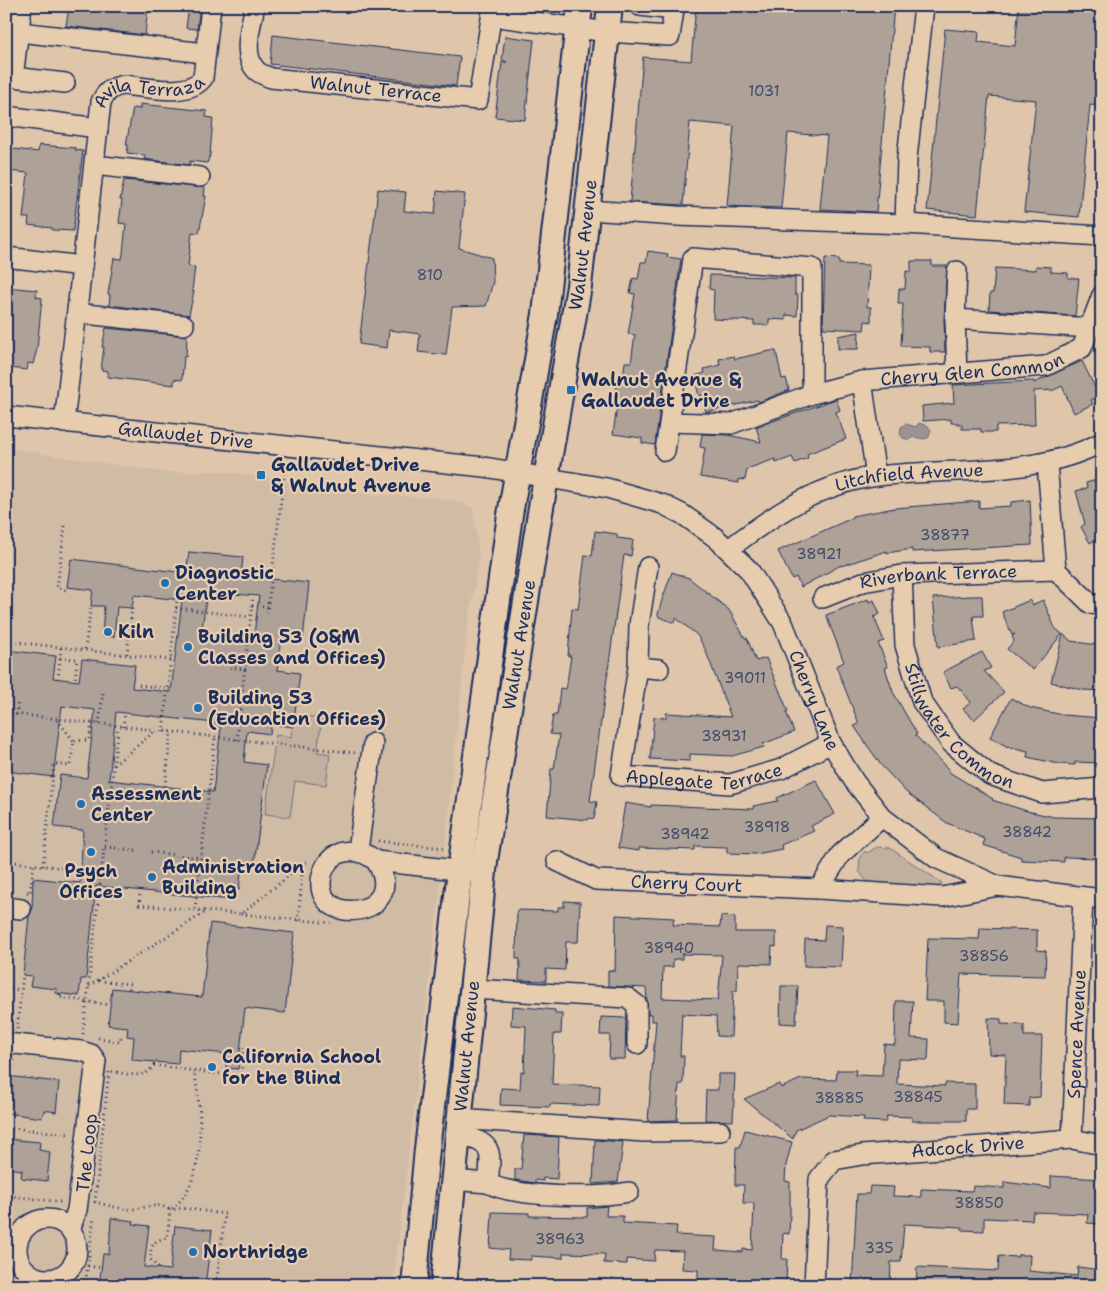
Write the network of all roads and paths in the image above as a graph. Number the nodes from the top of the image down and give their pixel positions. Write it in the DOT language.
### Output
graph roads {
  1 [pos="22,6"];
  2 [pos="211,6"];
  3 [pos="255,6"];
  4 [pos="610,6"];
  5 [pos="640,6"];
  6 [pos="924,6"];
  7 [pos="493,11"];
  8 [pos="578,17"];
  9 [pos="19,32"];
  10 [pos="607,32"];
  11 [pos="205,53"];
  12 [pos="10,77"];
  13 [pos="65,84"];
  14 [pos="6,116"];
  15 [pos="98,128"];
  16 [pos="94,165"];
  17 [pos="200,176"];
  18 [pos="588,210"];
  19 [pos="905,224"];
  20 [pos="1102,236"];
  21 [pos="6,257"];
  22 [pos="82,266"];
  23 [pos="957,271"];
  24 [pos="1102,295"];
  25 [pos="77,313"];
  26 [pos="956,319"];
  27 [pos="184,325"];
  28 [pos="1091,328"];
  29 [pos="957,373"];
  30 [pos="862,381"];
  31 [pos="812,394"];
  32 [pos="6,416"];
  33 [pos="670,422"];
  34 [pos="64,423"];
  35 [pos="1102,442"];
  36 [pos="288,446"];
  37 [pos="665,451"];
  38 [pos="1047,464"];
  39 [pos="518,472"];
  40 [pos="876,476"];
  41 [pos="546,477"];
  42 [pos="65,526"];
  43 [pos="729,549"];
  44 [pos="648,567"];
  45 [pos="1056,570"];
  46 [pos="902,575"];
  47 [pos="66,590"];
  48 [pos="253,596"];
  49 [pos="823,598"];
  50 [pos="177,600"];
  51 [pos="1102,605"];
  52 [pos="91,606"];
  53 [pos="252,606"];
  54 [pos="268,607"];
  55 [pos="132,608"];
  56 [pos="176,608"];
  57 [pos="267,613"];
  58 [pos="250,617"];
  59 [pos="202,634"];
  60 [pos="248,640"];
  61 [pos="6,641"];
  62 [pos="253,641"];
  63 [pos="61,647"];
  64 [pos="85,650"];
  65 [pos="127,654"];
  66 [pos="60,658"];
  67 [pos="171,660"];
  68 [pos="230,667"];
  69 [pos="638,667"];
  70 [pos="247,670"];
  71 [pos="659,670"];
  72 [pos="58,679"];
  73 [pos="75,681"];
  74 [pos="139,685"];
  75 [pos="167,688"];
  76 [pos="173,689"];
  77 [pos="103,693"];
  78 [pos="227,699"];
  79 [pos="18,701"];
  80 [pos="242,701"];
  81 [pos="246,702"];
  82 [pos="125,713"];
  83 [pos="6,714"];
  84 [pos="16,715"];
  85 [pos="57,719"];
  86 [pos="92,723"];
  87 [pos="99,724"];
  88 [pos="121,727"];
  89 [pos="155,731"];
  90 [pos="163,732"];
  91 [pos="171,733"];
  92 [pos="215,738"];
  93 [pos="237,740"];
  94 [pos="74,741"];
  95 [pos="830,743"];
  96 [pos="372,749"];
  97 [pos="114,765"];
  98 [pos="165,786"];
  99 [pos="1102,788"];
  100 [pos="882,817"];
  101 [pos="358,844"];
  102 [pos="105,847"];
  103 [pos="444,848"];
  104 [pos="136,850"];
  105 [pos="151,852"];
  106 [pos="316,854"];
  107 [pos="201,858"];
  108 [pos="6,861"];
  109 [pos="376,861"];
  110 [pos="557,861"];
  111 [pos="34,864"];
  112 [pos="303,865"];
  113 [pos="43,866"];
  114 [pos="460,870"];
  115 [pos="102,873"];
  116 [pos="484,873"];
  117 [pos="998,886"];
  118 [pos="819,889"];
  119 [pos="140,890"];
  120 [pos="1093,899"];
  121 [pos="17,902"];
  122 [pos="195,909"];
  123 [pos="208,911"];
  124 [pos="241,914"];
  125 [pos="298,921"];
  126 [pos="334,924"];
  127 [pos="98,981"];
  128 [pos="89,986"];
  129 [pos="6,988"];
  130 [pos="472,989"];
  131 [pos="21,990"];
  132 [pos="129,990"];
  133 [pos="60,994"];
  134 [pos="87,1001"];
  135 [pos="109,1005"];
  136 [pos="6,1043"];
  137 [pos="637,1044"];
  138 [pos="244,1046"];
  139 [pos="81,1051"];
  140 [pos="194,1071"];
  141 [pos="457,1127"];
  142 [pos="12,1128"];
  143 [pos="720,1132"];
  144 [pos="70,1134"];
  145 [pos="1072,1140"];
  146 [pos="1102,1145"];
  147 [pos="452,1180"];
  148 [pos="488,1183"];
  149 [pos="629,1192"];
  150 [pos="95,1202"];
  151 [pos="65,1203"];
  152 [pos="8,1205"];
  153 [pos="170,1210"];
  154 [pos="6,1227"];
  155 [pos="70,1230"];
  156 [pos="88,1266"];
  157 [pos="103,1268"];
  158 [pos="158,1268"];
  159 [pos="206,1280"];
  160 [pos="216,1284"];
  161 [pos="85,1286"];
  162 [pos="414,1286"];
  163 [pos="443,1286"];
  164 [pos="814,1286"];
  1 -- 9 [label="street"];
  2 -- 11 [label="street"];
  3 -- 7 [label="street, Walnut Terrace"];
  4 -- 10 [label="main road, Walnut Avenue"];
  5 -- 10 [label="street, Walnut Terrace"];
  6 -- 19 [label="street"];
  7 -- 8 [label="street, Walnut Terrace"];
  8 -- 10 [label="street, Walnut Terrace"];
  8 -- 39 [label="main road, Walnut Avenue"];
  9 -- 11 [label="street"];
  9 -- 12 [label="street"];
  10 -- 18 [label="main road, Walnut Avenue"];
  11 -- 15 [label="street, Avila Terraza"];
  12 -- 13 [label="street"];
  14 -- 15 [label="street"];
  15 -- 16 [label="street, Avila Terraza"];
  16 -- 17 [label="street"];
  16 -- 22 [label="street, Avila Terraza"];
  18 -- 19 [label="street"];
  18 -- 41 [label="main road, Walnut Avenue"];
  19 -- 20 [label="street"];
  21 -- 22 [label="street"];
  22 -- 25 [label="street, Avila Terraza"];
  23 -- 26 [label="street"];
  24 -- 28 [label="street, Cherry Glen Common"];
  25 -- 27 [label="street"];
  25 -- 34 [label="street, Avila Terraza"];
  26 -- 28 [label="street"];
  26 -- 29 [label="street"];
  28 -- 29 [label="street, Cherry Glen Common"];
  29 -- 30 [label="street, Cherry Glen Common"];
  30 -- 31 [label="street, Cherry Glen Common"];
  30 -- 40 [label="street, Cherry Glen Common"];
  31 -- 33 [label="street, Cherry Glen Common"];
  31 -- 33 [label="street"];
  32 -- 34 [label="street, Gallaudet Drive"];
  33 -- 37 [label="street"];
  34 -- 36 [label="street, Gallaudet Drive"];
  35 -- 38 [label="street, Litchfield Avenue"];
  36 -- 39 [label="street, Gallaudet Drive"];
  36 -- 54 [label="path"];
  38 -- 40 [label="street, Litchfield Avenue"];
  38 -- 45 [label="street"];
  39 -- 41 [label="street, Gallaudet Drive"];
  39 -- 114 [label="main road, Walnut Avenue"];
  40 -- 43 [label="street, Litchfield Avenue"];
  41 -- 43 [label="street, Cherry Lane"];
  41 -- 116 [label="main road, Walnut Avenue"];
  42 -- 47 [label="path"];
  43 -- 95 [label="street, Cherry Lane"];
  44 -- 69 [label="street, Applegate Terrace"];
  45 -- 46 [label="street, Riverbank Terrace"];
  45 -- 51 [label="street"];
  46 -- 49 [label="street, Riverbank Terrace"];
  46 -- 99 [label="street, Stillwater Common"];
  48 -- 53 [label="path"];
  50 -- 56 [label="path"];
  52 -- 64 [label="path"];
  53 -- 54 [label="path"];
  53 -- 58 [label="path"];
  54 -- 57 [label="path"];
  55 -- 65 [label="path"];
  56 -- 58 [label="path"];
  56 -- 67 [label="path"];
  58 -- 60 [label="path"];
  59 -- 60 [label="path"];
  60 -- 62 [label="path"];
  60 -- 70 [label="path"];
  61 -- 63 [label="path"];
  63 -- 64 [label="path"];
  63 -- 66 [label="path"];
  64 -- 65 [label="path"];
  65 -- 67 [label="path"];
  66 -- 72 [label="path"];
  66 -- 73 [label="path"];
  67 -- 75 [label="path"];
  68 -- 70 [label="path"];
  69 -- 71 [label="street"];
  69 -- 95 [label="street, Applegate Terrace"];
  70 -- 80 [label="path"];
  74 -- 75 [label="path"];
  75 -- 76 [label="path"];
  75 -- 90 [label="path"];
  77 -- 87 [label="path"];
  78 -- 80 [label="path"];
  79 -- 84 [label="path"];
  80 -- 81 [label="path"];
  80 -- 93 [label="path"];
  82 -- 88 [label="path"];
  83 -- 84 [label="path"];
  84 -- 85 [label="path"];
  85 -- 86 [label="path"];
  85 -- 94 [label="path"];
  86 -- 87 [label="path"];
  86 -- 94 [label="path"];
  87 -- 88 [label="path"];
  88 -- 89 [label="path"];
  88 -- 97 [label="path"];
  89 -- 90 [label="path"];
  89 -- 97 [label="path"];
  90 -- 91 [label="path"];
  91 -- 92 [label="path"];
  91 -- 98 [label="path"];
  92 -- 93 [label="path"];
  92 -- 107 [label="path"];
  93 -- 96 [label="path"];
  94 -- 113 [label="path"];
  95 -- 100 [label="street, Cherry Lane"];
  96 -- 101 [label="street"];
  97 -- 102 [label="path"];
  100 -- 117 [label="street, Cherry Lane"];
  100 -- 118 [label="street"];
  101 -- 103 [label="path"];
  101 -- 109 [label="street"];
  101 -- 109 [label="street"];
  102 -- 104 [label="path"];
  102 -- 115 [label="path"];
  105 -- 107 [label="path"];
  106 -- 112 [label="path"];
  107 -- 122 [label="path"];
  108 -- 111 [label="path"];
  109 -- 114 [label="street"];
  110 -- 118 [label="street, Cherry Court"];
  111 -- 113 [label="path"];
  111 -- 121 [label="path"];
  112 -- 124 [label="path"];
  112 -- 125 [label="path"];
  113 -- 115 [label="path"];
  114 -- 116 [label="street"];
  114 -- 162 [label="main road, Walnut Avenue"];
  115 -- 128 [label="path"];
  116 -- 130 [label="main road, Walnut Avenue"];
  117 -- 118 [label="street, Cherry Court"];
  117 -- 120 [label="street, Cherry Lane"];
  119 -- 122 [label="path"];
  120 -- 145 [label="street, Spence Avenue"];
  122 -- 123 [label="path"];
  123 -- 124 [label="path"];
  123 -- 127 [label="path"];
  124 -- 125 [label="path"];
  125 -- 126 [label="path"];
  127 -- 128 [label="path"];
  127 -- 132 [label="path"];
  128 -- 134 [label="path"];
  129 -- 131 [label="path"];
  130 -- 137 [label="street"];
  130 -- 141 [label="main road, Walnut Avenue"];
  133 -- 134 [label="path"];
  134 -- 135 [label="path"];
  134 -- 139 [label="path"];
  136 -- 139 [label="street"];
  138 -- 140 [label="path"];
  139 -- 155 [label="street"];
  140 -- 150 [label="path, The Loop"];
  140 -- 153 [label="path"];
  141 -- 143 [label="street"];
  141 -- 147 [label="main road, Walnut Avenue"];
  141 -- 148 [label="street"];
  142 -- 144 [label="path"];
  145 -- 146 [label="street, Adcock Drive"];
  145 -- 164 [label="street, Adcock Drive"];
  147 -- 148 [label="street"];
  147 -- 163 [label="main road, Walnut Avenue"];
  148 -- 149 [label="street"];
  150 -- 153 [label="path, The Loop"];
  150 -- 156 [label="path"];
  151 -- 152 [label="path"];
  152 -- 154 [label="path"];
  153 -- 158 [label="path"];
  153 -- 160 [label="path, The Loop"];
  156 -- 157 [label="path"];
  156 -- 161 [label="path"];
  159 -- 160 [label="path"];
}
